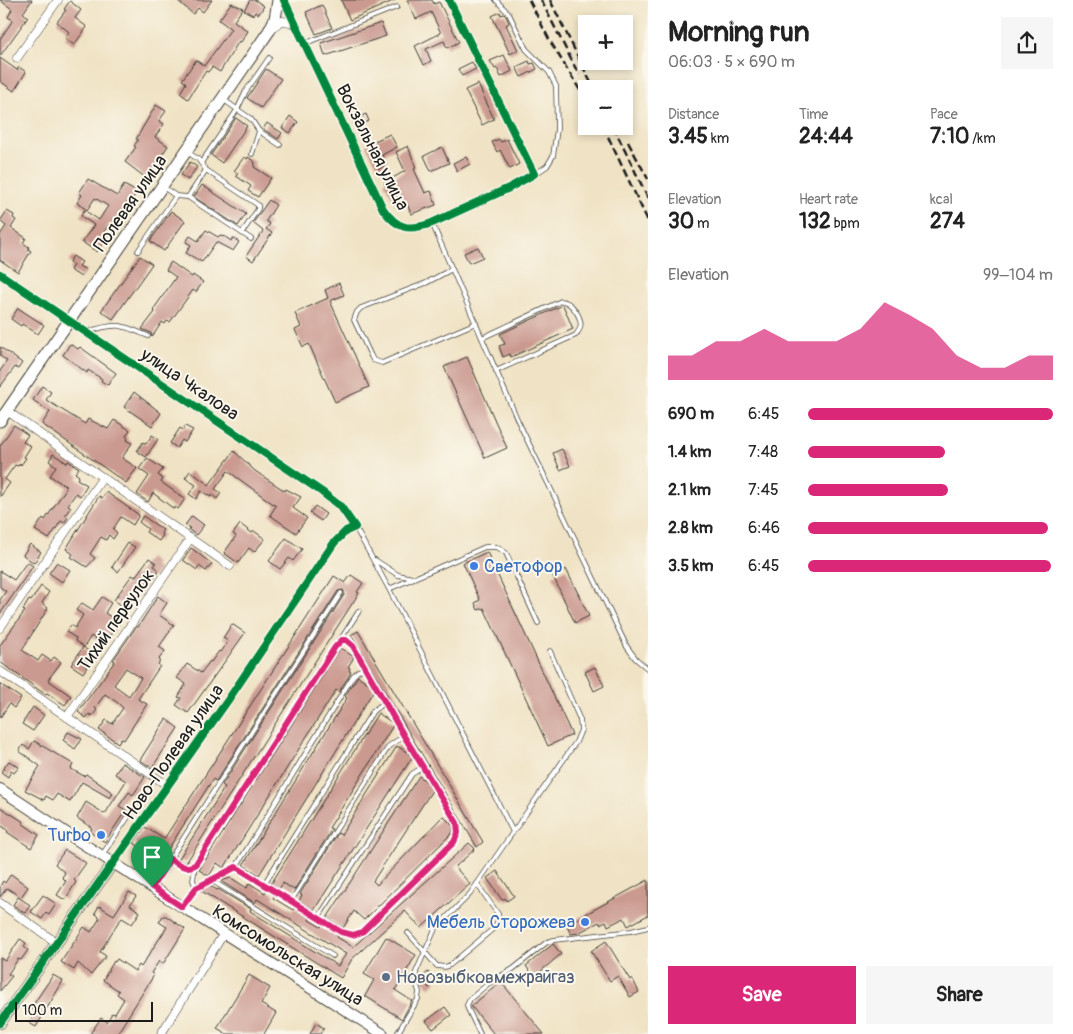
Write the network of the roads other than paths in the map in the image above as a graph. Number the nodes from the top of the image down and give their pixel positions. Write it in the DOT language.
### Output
graph roads {
  1 [pos="58,0"];
  2 [pos="278,0"];
  3 [pos="284,0"];
  4 [pos="449,0"];
  5 [pos="496,0"];
  6 [pos="397,7"];
  7 [pos="298,28"];
  8 [pos="269,31"];
  9 [pos="306,43"];
  10 [pos="17,58"];
  11 [pos="269,58"];
  12 [pos="223,100"];
  13 [pos="237,110"];
  14 [pos="259,131"];
  15 [pos="280,145"];
  16 [pos="187,152"];
  17 [pos="252,154"];
  18 [pos="201,163"];
  19 [pos="206,170"];
  20 [pos="534,174"];
  21 [pos="162,187"];
  22 [pos="176,196"];
  23 [pos="188,196"];
  24 [pos="432,223"];
  25 [pos="242,233"];
  26 [pos="251,239"];
  27 [pos="138,251"];
  28 [pos="452,269"];
  29 [pos="0,274"];
  30 [pos="70,320"];
  31 [pos="476,323"];
  32 [pos="87,332"];
  33 [pos="148,336"];
  34 [pos="482,338"];
  35 [pos="496,371"];
  36 [pos="7,410"];
  37 [pos="0,421"];
  38 [pos="103,477"];
  39 [pos="355,527"];
  40 [pos="190,539"];
  41 [pos="372,556"];
  42 [pos="230,566"];
  43 [pos="416,578"];
  44 [pos="389,589"];
  45 [pos="341,593"];
  46 [pos="359,612"];
  47 [pos="538,623"];
  48 [pos="0,628"];
  49 [pos="342,640"];
  50 [pos="550,651"];
  51 [pos="365,668"];
  52 [pos="648,669"];
  53 [pos="0,671"];
  54 [pos="385,702"];
  55 [pos="67,718"];
  56 [pos="404,736"];
  57 [pos="423,767"];
  58 [pos="168,786"];
  59 [pos="0,789"];
  60 [pos="135,808"];
  61 [pos="513,832"];
  62 [pos="102,856"];
  63 [pos="170,859"];
  64 [pos="114,863"];
  65 [pos="195,865"];
  66 [pos="236,867"];
  67 [pos="211,880"];
  68 [pos="264,884"];
  69 [pos="477,884"];
  70 [pos="152,887"];
  71 [pos="196,888"];
  72 [pos="291,901"];
  73 [pos="0,904"];
  74 [pos="182,907"];
  75 [pos="318,918"];
  76 [pos="648,927"];
  77 [pos="224,933"];
  78 [pos="408,933"];
  79 [pos="57,943"];
  80 [pos="424,952"];
  81 [pos="333,956"];
  82 [pos="0,1023"];
  83 [pos="161,1034"];
  84 [pos="383,1034"];
  85 [pos="397,1034"];
  86 [pos="480,1034"];
  1 -- 10 [label="street"];
  2 -- 8 [label="main road, Полевая улица"];
  3 -- 7 [label="street, Вокзальная улица"];
  4 -- 20 [label="street"];
  5 -- 20 [label="lane"];
  6 -- 9 [label="lane"];
  7 -- 8 [label="street"];
  7 -- 9 [label="street, Вокзальная улица"];
  8 -- 12 [label="main road, Полевая улица"];
  9 -- 24 [label="street, Вокзальная улица"];
  11 -- 13 [label="lane"];
  12 -- 13 [label="lane"];
  12 -- 16 [label="main road, Полевая улица"];
  13 -- 14 [label="lane"];
  13 -- 18 [label="lane"];
  14 -- 15 [label="lane"];
  14 -- 17 [label="lane"];
  16 -- 18 [label="lane"];
  16 -- 21 [label="main road, Полевая улица"];
  18 -- 19 [label="lane"];
  19 -- 23 [label="lane"];
  19 -- 25 [label="lane"];
  20 -- 24 [label="street, Вокзальная улица"];
  21 -- 22 [label="lane"];
  21 -- 30 [label="main road, Полевая улица"];
  22 -- 23 [label="lane"];
  22 -- 27 [label="lane"];
  23 -- 25 [label="lane"];
  24 -- 28 [label="lane"];
  25 -- 26 [label="lane"];
  28 -- 31 [label="lane"];
  28 -- 31 [label="lane"];
  29 -- 30 [label="street, улица Чкалова"];
  30 -- 32 [label="street, улица Чкалова"];
  30 -- 36 [label="main road, Полевая улица"];
  31 -- 34 [label="lane"];
  32 -- 33 [label="lane"];
  32 -- 39 [label="street, улица Чкалова"];
  34 -- 35 [label="lane"];
  34 -- 35 [label="lane"];
  35 -- 52 [label="lane"];
  36 -- 37 [label="main road, Полевая улица"];
  36 -- 38 [label="street"];
  38 -- 40 [label="street"];
  38 -- 48 [label="street"];
  39 -- 41 [label="lane"];
  39 -- 58 [label="street, Ново-Полевая улица"];
  40 -- 42 [label="street"];
  40 -- 55 [label="street, Тихий переулок"];
  41 -- 43 [label="lane"];
  41 -- 44 [label="lane"];
  43 -- 44 [label="lane"];
  43 -- 47 [label="lane"];
  44 -- 61 [label="lane"];
  45 -- 63 [label="lane"];
  46 -- 49 [label="lane"];
  49 -- 51 [label="lane"];
  49 -- 65 [label="lane"];
  50 -- 61 [label="lane"];
  51 -- 54 [label="lane"];
  51 -- 66 [label="lane"];
  53 -- 55 [label="street"];
  54 -- 56 [label="lane"];
  54 -- 68 [label="lane"];
  55 -- 58 [label="street"];
  56 -- 57 [label="lane"];
  56 -- 72 [label="lane"];
  57 -- 75 [label="lane"];
  57 -- 75 [label="lane"];
  58 -- 64 [label="street, Ново-Полевая улица"];
  59 -- 62 [label="street, Комсомольская улица"];
  60 -- 62 [label="lane"];
  61 -- 69 [label="lane"];
  62 -- 64 [label="street, Комсомольская улица"];
  63 -- 65 [label="lane"];
  63 -- 70 [label="lane"];
  64 -- 70 [label="street, Комсомольская улица"];
  64 -- 79 [label="street, Ново-Полевая улица"];
  65 -- 71 [label="lane"];
  66 -- 67 [label="lane"];
  66 -- 68 [label="lane"];
  67 -- 71 [label="lane"];
  67 -- 81 [label="lane"];
  68 -- 72 [label="lane"];
  69 -- 80 [label="lane"];
  69 -- 80 [label="lane"];
  70 -- 74 [label="street, Комсомольская улица"];
  71 -- 74 [label="lane"];
  72 -- 75 [label="lane"];
  73 -- 79 [label="street"];
  74 -- 77 [label="street, Комсомольская улица"];
  76 -- 86 [label="lane"];
  77 -- 83 [label="street"];
  77 -- 84 [label="street, Комсомольская улица"];
  78 -- 80 [label="lane"];
  79 -- 82 [label="street, Ново-Полевая улица"];
  80 -- 85 [label="lane"];
}
